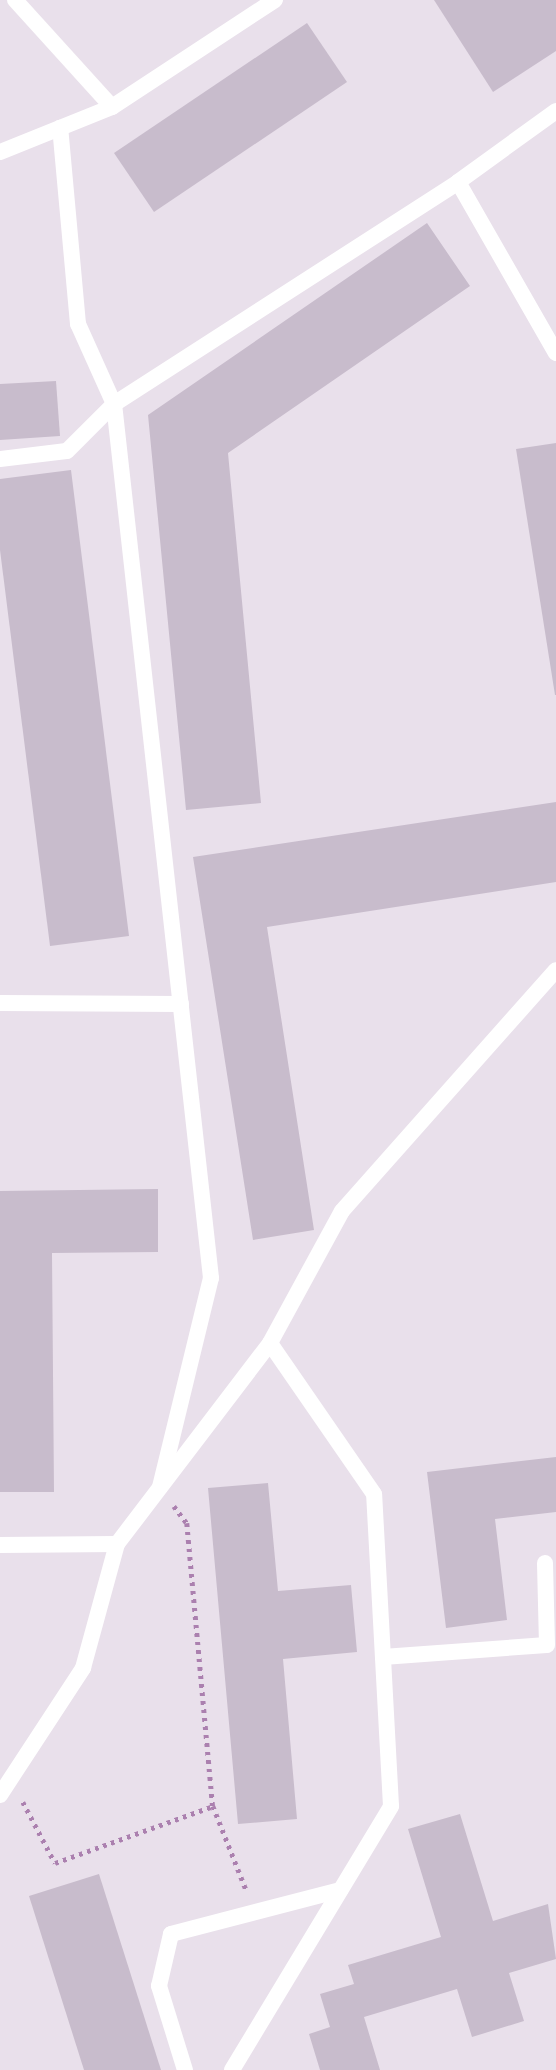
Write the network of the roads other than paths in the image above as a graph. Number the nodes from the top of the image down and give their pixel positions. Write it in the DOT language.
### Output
graph roads {
  1 [pos="15,0"];
  2 [pos="275,0"];
  3 [pos="112,107"];
  4 [pos="556,111"];
  5 [pos="60,128"];
  6 [pos="0,152"];
  7 [pos="458,182"];
  8 [pos="556,353"];
  9 [pos="114,404"];
  10 [pos="0,459"];
  11 [pos="554,976"];
  12 [pos="0,1003"];
  13 [pos="181,1004"];
  14 [pos="270,1343"];
  15 [pos="160,1487"];
  16 [pos="117,1544"];
  17 [pos="0,1545"];
  18 [pos="545,1563"];
  19 [pos="383,1657"];
  20 [pos="0,1795"];
  21 [pos="340,1890"];
  22 [pos="185,2070"];
  23 [pos="232,2070"];
  1 -- 3 [label="lane"];
  2 -- 3 [label="lane"];
  3 -- 5 [label="lane"];
  4 -- 7 [label="lane"];
  5 -- 6 [label="lane"];
  5 -- 9 [label="lane"];
  7 -- 8 [label="lane"];
  7 -- 9 [label="lane"];
  9 -- 10 [label="lane"];
  9 -- 13 [label="lane"];
  11 -- 14 [label="lane"];
  12 -- 13 [label="lane"];
  13 -- 15 [label="lane"];
  14 -- 15 [label="lane"];
  14 -- 19 [label="lane"];
  15 -- 16 [label="lane"];
  16 -- 17 [label="lane"];
  16 -- 20 [label="lane"];
  18 -- 19 [label="lane"];
  19 -- 21 [label="lane"];
  21 -- 22 [label="lane"];
  21 -- 23 [label="lane"];
}
